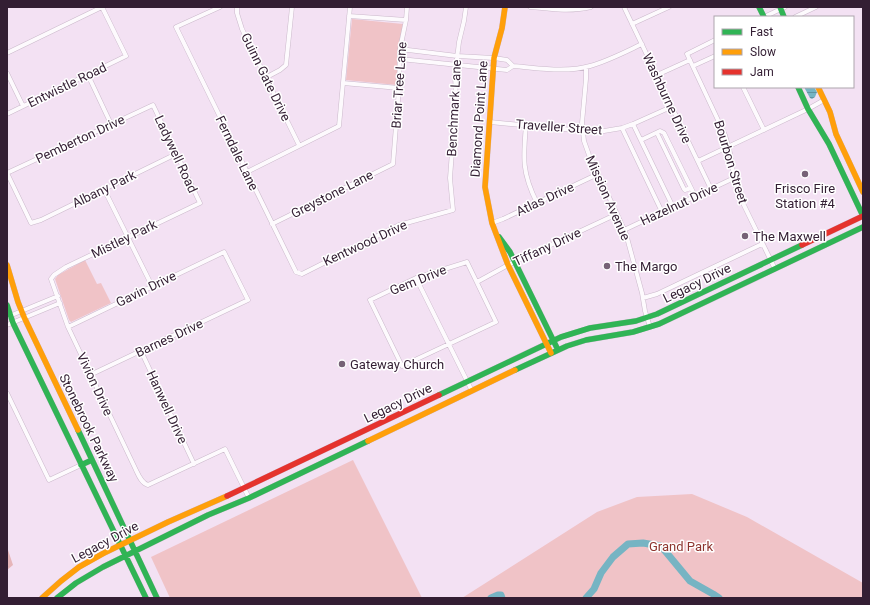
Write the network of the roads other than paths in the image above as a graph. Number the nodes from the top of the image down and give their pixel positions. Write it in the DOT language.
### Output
graph roads {
  1 [pos="102,7"];
  2 [pos="220,7"];
  3 [pos="237,7"];
  4 [pos="292,7"];
  5 [pos="350,7"];
  6 [pos="407,7"];
  7 [pos="466,7"];
  8 [pos="505,7"];
  9 [pos="530,7"];
  10 [pos="540,7"];
  11 [pos="591,7"];
  12 [pos="624,7"];
  13 [pos="669,7"];
  14 [pos="759,7"];
  15 [pos="816,7"];
  16 [pos="782,8"];
  17 [pos="349,16"];
  18 [pos="764,16"];
  19 [pos="766,16"];
  20 [pos="797,16"];
  21 [pos="406,20"];
  22 [pos="632,24"];
  23 [pos="714,40"];
  24 [pos="642,44"];
  25 [pos="400,49"];
  26 [pos="7,53"];
  27 [pos="457,56"];
  28 [pos="714,56"];
  29 [pos="494,58"];
  30 [pos="400,59"];
  31 [pos="690,60"];
  32 [pos="457,64"];
  33 [pos="513,66"];
  34 [pos="693,66"];
  35 [pos="586,67"];
  36 [pos="494,68"];
  37 [pos="7,73"];
  38 [pos="88,75"];
  39 [pos="657,75"];
  40 [pos="265,78"];
  41 [pos="343,83"];
  42 [pos="399,88"];
  43 [pos="743,88"];
  44 [pos="798,88"];
  45 [pos="818,88"];
  46 [pos="824,100"];
  47 [pos="153,105"];
  48 [pos="23,106"];
  49 [pos="671,106"];
  50 [pos="808,109"];
  51 [pos="7,114"];
  52 [pos="490,122"];
  53 [pos="111,124"];
  54 [pos="633,124"];
  55 [pos="526,126"];
  56 [pos="622,128"];
  57 [pos="764,130"];
  58 [pos="582,131"];
  59 [pos="657,133"];
  60 [pos="641,140"];
  61 [pos="299,145"];
  62 [pos="728,147"];
  63 [pos="844,152"];
  64 [pos="176,154"];
  65 [pos="835,157"];
  66 [pos="698,161"];
  67 [pos="393,164"];
  68 [pos="246,172"];
  69 [pos="7,173"];
  70 [pos="598,174"];
  71 [pos="855,174"];
  72 [pos="734,178"];
  73 [pos="845,179"];
  74 [pos="691,188"];
  75 [pos="104,189"];
  76 [pos="711,189"];
  77 [pos="863,192"];
  78 [pos="695,196"];
  79 [pos="537,203"];
  80 [pos="200,204"];
  81 [pos="673,207"];
  82 [pos="453,210"];
  83 [pos="662,212"];
  84 [pos="617,214"];
  85 [pos="863,216"];
  86 [pos="492,223"];
  87 [pos="272,224"];
  88 [pos="863,227"];
  89 [pos="624,230"];
  90 [pos="495,232"];
  91 [pos="128,237"];
  92 [pos="762,244"];
  93 [pos="770,260"];
  94 [pos="515,262"];
  95 [pos="7,265"];
  96 [pos="508,265"];
  97 [pos="775,269"];
  98 [pos="302,274"];
  99 [pos="51,278"];
  100 [pos="416,278"];
  101 [pos="477,282"];
  102 [pos="152,286"];
  103 [pos="58,296"];
  104 [pos="643,298"];
  105 [pos="248,300"];
  106 [pos="60,303"];
  107 [pos="7,305"];
  108 [pos="22,311"];
  109 [pos="9,316"];
  110 [pos="24,317"];
  111 [pos="647,317"];
  112 [pos="13,322"];
  113 [pos="7,325"];
  114 [pos="68,327"];
  115 [pos="650,327"];
  116 [pos="553,341"];
  117 [pos="448,344"];
  118 [pos="546,344"];
  119 [pos="558,350"];
  120 [pos="140,351"];
  121 [pos="551,354"];
  122 [pos="90,376"];
  123 [pos="467,382"];
  124 [pos="472,391"];
  125 [pos="7,393"];
  126 [pos="347,439"];
  127 [pos="351,448"];
  128 [pos="92,460"];
  129 [pos="194,464"];
  130 [pos="81,465"];
  131 [pos="244,488"];
  132 [pos="249,498"];
  133 [pos="130,540"];
  134 [pos="120,545"];
  135 [pos="135,551"];
  136 [pos="126,556"];
  137 [pos="42,598"];
  138 [pos="57,598"];
  139 [pos="146,598"];
  140 [pos="157,598"];
  1 -- 26 [label="street"];
  1 -- 38 [label="street, Entwistle Road"];
  2 -- 68 [label="street, Ferndale Lane"];
  3 -- 40 [label="street, Guinn Gate Drive"];
  4 -- 40 [label="street"];
  5 -- 17 [label="street"];
  6 -- 21 [label="street, Briar Tree Lane"];
  7 -- 27 [label="street, Benchmark Lane"];
  8 -- 29 [label="main road, Diamond Point Lane"];
  9 -- 10 [label="street"];
  10 -- 11 [label="street"];
  12 -- 22 [label="street, Washburne Drive"];
  13 -- 22 [label="street"];
  14 -- 18 [label="main road"];
  15 -- 20 [label="street"];
  16 -- 19 [label="street"];
  17 -- 21 [label="street"];
  17 -- 41 [label="street"];
  21 -- 25 [label="street, Briar Tree Lane"];
  22 -- 24 [label="street, Washburne Drive"];
  23 -- 31 [label="street, Bourbon Street"];
  24 -- 35 [label="street"];
  24 -- 39 [label="street, Washburne Drive"];
  25 -- 27 [label="street"];
  25 -- 30 [label="street, Briar Tree Lane"];
  27 -- 29 [label="street"];
  27 -- 32 [label="street, Benchmark Lane"];
  28 -- 34 [label="street"];
  29 -- 33 [label="street"];
  29 -- 36 [label="main road, Diamond Point Lane"];
  30 -- 32 [label="street"];
  30 -- 42 [label="street, Briar Tree Lane"];
  31 -- 34 [label="street, Bourbon Street"];
  31 -- 39 [label="street"];
  32 -- 36 [label="street"];
  32 -- 82 [label="street, Benchmark Lane"];
  33 -- 35 [label="street"];
  33 -- 36 [label="street"];
  34 -- 62 [label="street, Bourbon Street"];
  35 -- 58 [label="street, Mission Avenue"];
  36 -- 52 [label="main road, Diamond Point Lane"];
  37 -- 48 [label="street"];
  38 -- 48 [label="street, Entwistle Road"];
  38 -- 53 [label="street"];
  39 -- 49 [label="street, Washburne Drive"];
  40 -- 61 [label="street, Guinn Gate Drive"];
  41 -- 42 [label="street"];
  41 -- 61 [label="street"];
  42 -- 67 [label="street, Briar Tree Lane"];
  43 -- 57 [label="street"];
  44 -- 50 [label="main road"];
  45 -- 46 [label="main road"];
  46 -- 50 [label="street"];
  46 -- 63 [label="main road"];
  47 -- 53 [label="street, Pemberton Drive"];
  47 -- 64 [label="street, Ladywell Road"];
  48 -- 51 [label="street, Entwistle Road"];
  49 -- 54 [label="street, Traveller Street"];
  49 -- 66 [label="street, Washburne Drive"];
  50 -- 57 [label="street"];
  50 -- 65 [label="main road"];
  52 -- 55 [label="street, Traveller Street"];
  52 -- 86 [label="main road, Diamond Point Lane"];
  53 -- 69 [label="street, Pemberton Drive"];
  54 -- 56 [label="street, Traveller Street"];
  54 -- 60 [label="street"];
  55 -- 58 [label="street, Traveller Street"];
  55 -- 79 [label="street"];
  56 -- 58 [label="street, Traveller Street"];
  56 -- 83 [label="street"];
  57 -- 62 [label="street"];
  58 -- 70 [label="street, Mission Avenue"];
  59 -- 60 [label="street"];
  59 -- 74 [label="street"];
  59 -- 74 [label="street"];
  60 -- 81 [label="street"];
  61 -- 68 [label="street"];
  62 -- 66 [label="street"];
  62 -- 72 [label="street, Bourbon Street"];
  63 -- 65 [label="main road"];
  63 -- 71 [label="main road"];
  64 -- 75 [label="street, Albany Park"];
  64 -- 80 [label="street, Ladywell Road"];
  65 -- 73 [label="main road"];
  66 -- 76 [label="street, Washburne Drive"];
  67 -- 87 [label="street, Greystone Lane"];
  68 -- 87 [label="street, Ferndale Lane"];
  69 -- 75 [label="street, Albany Park"];
  70 -- 79 [label="street, Atlas Drive"];
  70 -- 84 [label="street, Mission Avenue"];
  71 -- 73 [label="main road"];
  71 -- 77 [label="main road"];
  72 -- 76 [label="street, Hazelnut Drive"];
  72 -- 92 [label="street, Bourbon Street"];
  73 -- 85 [label="main road"];
  74 -- 78 [label="street"];
  75 -- 91 [label="street"];
  76 -- 78 [label="street, Hazelnut Drive"];
  78 -- 81 [label="street, Hazelnut Drive"];
  79 -- 86 [label="street, Atlas Drive"];
  80 -- 91 [label="street, Mistley Park"];
  81 -- 83 [label="street, Hazelnut Drive"];
  82 -- 98 [label="street, Kentwood Drive"];
  83 -- 89 [label="street, Hazelnut Drive"];
  84 -- 89 [label="street, Mission Avenue"];
  84 -- 94 [label="street, Tiffany Drive"];
  85 -- 93 [label="main road, Legacy Drive"];
  86 -- 90 [label="main road, Diamond Point Lane"];
  87 -- 98 [label="street, Ferndale Lane"];
  88 -- 97 [label="main road, Legacy Drive"];
  89 -- 104 [label="street, Mission Avenue"];
  90 -- 94 [label="main road, Diamond Point Lane"];
  90 -- 96 [label="main road, Diamond Point Lane"];
  91 -- 99 [label="street, Mistley Park"];
  91 -- 102 [label="street"];
  92 -- 93 [label="street, Bourbon Street"];
  92 -- 104 [label="street"];
  93 -- 97 [label="street, Bourbon Street"];
  93 -- 111 [label="main road, Legacy Drive"];
  94 -- 96 [label="street, Tiffany Drive"];
  94 -- 116 [label="main road, Diamond Point Lane"];
  95 -- 108 [label="main road, Stonebrook Parkway"];
  96 -- 101 [label="street, Tiffany Drive"];
  96 -- 118 [label="main road, Diamond Point Lane"];
  97 -- 115 [label="main road, Legacy Drive"];
  99 -- 103 [label="street, Vivion Drive"];
  100 -- 101 [label="street, Gem Drive"];
  100 -- 117 [label="street"];
  100 -- 117 [label="street, Gem Drive"];
  101 -- 117 [label="street"];
  102 -- 105 [label="street, Gavin Drive"];
  102 -- 114 [label="street, Gavin Drive"];
  103 -- 106 [label="street, Vivion Drive"];
  103 -- 108 [label="street"];
  104 -- 111 [label="street, Mission Avenue"];
  105 -- 120 [label="street, Barnes Drive"];
  106 -- 110 [label="street"];
  106 -- 114 [label="street, Vivion Drive"];
  107 -- 109 [label="main road, Stonebrook Parkway"];
  108 -- 109 [label="street"];
  108 -- 110 [label="main road, Stonebrook Parkway"];
  109 -- 112 [label="main road, Stonebrook Parkway"];
  110 -- 112 [label="street"];
  110 -- 128 [label="main road, Stonebrook Parkway"];
  111 -- 115 [label="street, Mission Avenue"];
  111 -- 116 [label="main road, Legacy Drive"];
  112 -- 113 [label="street"];
  112 -- 130 [label="main road, Stonebrook Parkway"];
  114 -- 122 [label="street, Vivion Drive"];
  115 -- 119 [label="main road, Legacy Drive"];
  116 -- 118 [label="main road, Legacy Drive"];
  116 -- 119 [label="main road, Diamond Point Lane"];
  117 -- 123 [label="street"];
  118 -- 121 [label="main road, Diamond Point Lane"];
  118 -- 123 [label="main road, Legacy Drive"];
  119 -- 121 [label="main road, Legacy Drive"];
  120 -- 122 [label="street, Barnes Drive"];
  120 -- 129 [label="street, Hanwell Drive"];
  121 -- 124 [label="main road, Legacy Drive"];
  122 -- 129 [label="street, Vivion Drive"];
  123 -- 124 [label="street"];
  123 -- 126 [label="main road, Legacy Drive"];
  124 -- 127 [label="main road, Legacy Drive"];
  125 -- 130 [label="street"];
  126 -- 127 [label="main road"];
  126 -- 131 [label="main road, Legacy Drive"];
  127 -- 132 [label="main road, Legacy Drive"];
  128 -- 130 [label="main road"];
  128 -- 133 [label="main road, Stonebrook Parkway"];
  129 -- 131 [label="street"];
  130 -- 134 [label="main road, Stonebrook Parkway"];
  131 -- 132 [label="street"];
  131 -- 133 [label="main road, Legacy Drive"];
  132 -- 135 [label="main road, Legacy Drive"];
  133 -- 134 [label="main road, Legacy Drive"];
  133 -- 135 [label="main road, Stonebrook Parkway"];
  134 -- 136 [label="main road, Stonebrook Parkway"];
  134 -- 137 [label="main road, Legacy Drive"];
  135 -- 136 [label="main road, Legacy Drive"];
  135 -- 140 [label="main road, Stonebrook Parkway"];
  136 -- 138 [label="main road, Legacy Drive"];
  136 -- 139 [label="main road, Stonebrook Parkway"];
}
